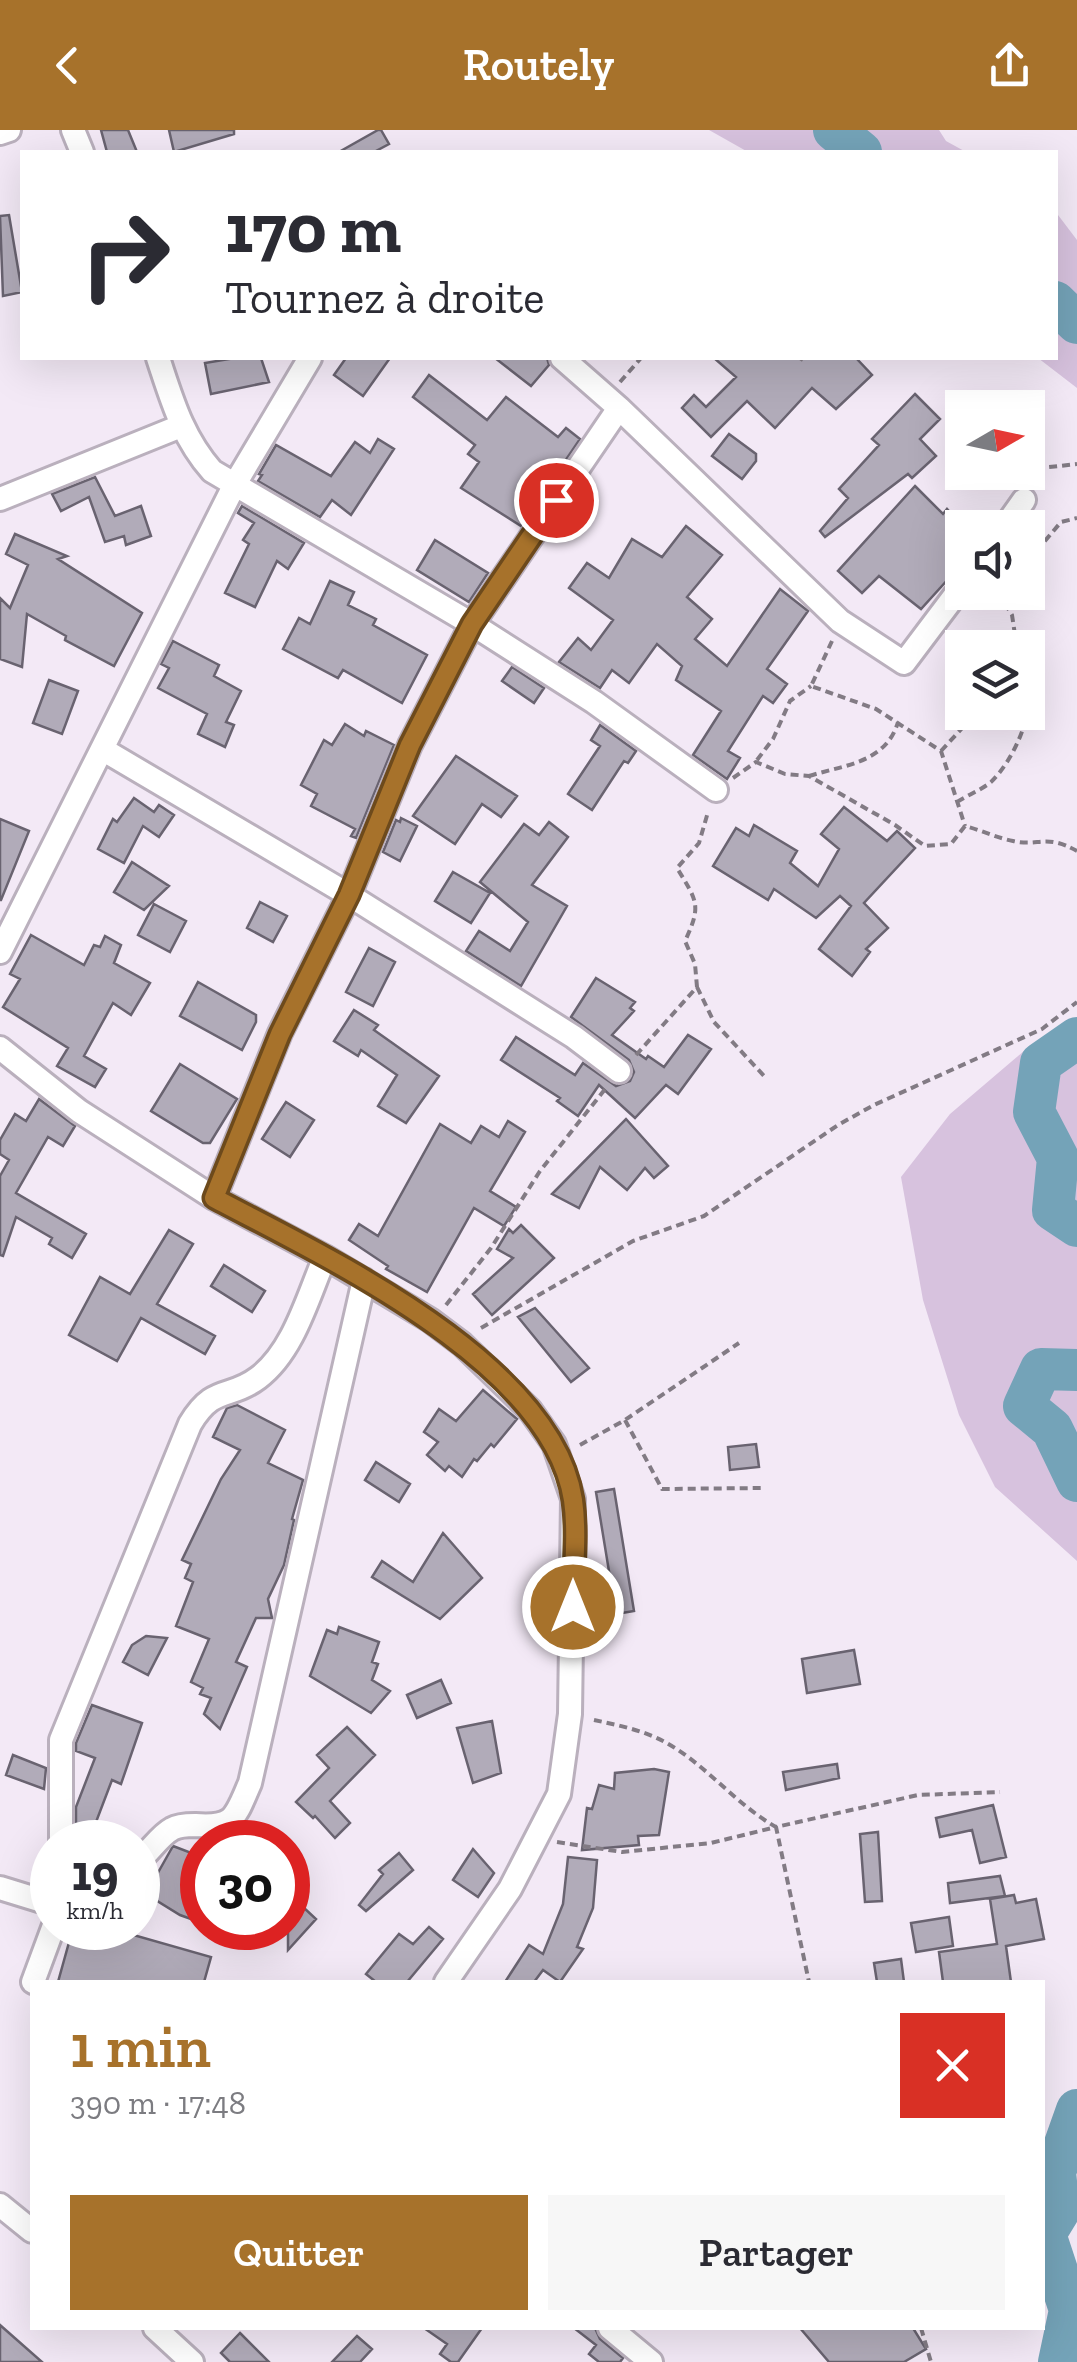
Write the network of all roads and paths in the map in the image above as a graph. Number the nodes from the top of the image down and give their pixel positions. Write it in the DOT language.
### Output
graph roads {
  1 [pos="9,130"];
  2 [pos="0,133"];
  3 [pos="159,360"];
  4 [pos="309,360"];
  5 [pos="564,360"];
  6 [pos="640,360"];
  7 [pos="613,402"];
  8 [pos="181,426"];
  9 [pos="1077,464"];
  10 [pos="235,484"];
  11 [pos="0,499"];
  12 [pos="1024,500"];
  13 [pos="1017,510"];
  14 [pos="1077,518"];
  15 [pos="1045,541"];
  16 [pos="945,609"];
  17 [pos="840,621"];
  18 [pos="472,624"];
  19 [pos="812,686"];
  20 [pos="898,722"];
  21 [pos="960,730"];
  22 [pos="1022,730"];
  23 [pos="102,749"];
  24 [pos="941,751"];
  25 [pos="756,762"];
  26 [pos="809,776"];
  27 [pos="716,790"];
  28 [pos="956,804"];
  29 [pos="965,826"];
  30 [pos="1077,851"];
  31 [pos="349,895"];
  32 [pos="0,952"];
  33 [pos="697,987"];
  34 [pos="1077,1002"];
  35 [pos="0,1048"];
  36 [pos="619,1070"];
  37 [pos="765,1077"];
  38 [pos="214,1198"];
  39 [pos="325,1257"];
  40 [pos="364,1280"];
  41 [pos="738,1343"];
  42 [pos="462,1344"];
  43 [pos="625,1420"];
  44 [pos="559,1458"];
  45 [pos="764,1488"];
  46 [pos="570,1714"];
  47 [pos="1000,1792"];
  48 [pos="61,1820"];
  49 [pos="776,1827"];
  50 [pos="160,1839"];
  51 [pos="538,1839"];
  52 [pos="0,1888"];
  53 [pos="30,1897"];
  54 [pos="45,1950"];
  55 [pos="34,1980"];
  56 [pos="447,1980"];
  57 [pos="809,1980"];
  58 [pos="0,2205"];
  59 [pos="30,2228"];
  60 [pos="162,2330"];
  61 [pos="612,2330"];
  62 [pos="922,2330"];
  63 [pos="192,2362"];
  64 [pos="651,2362"];
  65 [pos="931,2362"];
  1 -- 2 [label="street"];
  3 -- 8 [label="street"];
  4 -- 10 [label="street"];
  5 -- 7 [label="street"];
  6 -- 7 [label="path"];
  7 -- 17 [label="street"];
  7 -- 18 [label="street"];
  8 -- 10 [label="street"];
  8 -- 11 [label="street"];
  9 -- 12 [label="path"];
  10 -- 18 [label="street"];
  10 -- 23 [label="street"];
  12 -- 13 [label="street"];
  14 -- 15 [label="path"];
  16 -- 17 [label="street"];
  17 -- 19 [label="path"];
  18 -- 27 [label="street"];
  18 -- 31 [label="street"];
  19 -- 20 [label="path"];
  19 -- 25 [label="path"];
  20 -- 24 [label="path"];
  20 -- 26 [label="path"];
  21 -- 24 [label="path"];
  22 -- 28 [label="path"];
  23 -- 31 [label="street"];
  23 -- 32 [label="street"];
  24 -- 28 [label="path"];
  25 -- 26 [label="path"];
  25 -- 27 [label="path"];
  26 -- 29 [label="path"];
  28 -- 29 [label="path"];
  29 -- 30 [label="path"];
  31 -- 36 [label="street"];
  31 -- 38 [label="street"];
  33 -- 37 [label="path"];
  34 -- 42 [label="path"];
  35 -- 38 [label="street"];
  38 -- 39 [label="street"];
  39 -- 40 [label="street"];
  39 -- 48 [label="street"];
  40 -- 42 [label="street"];
  40 -- 50 [label="street"];
  41 -- 43 [label="path"];
  42 -- 44 [label="street"];
  43 -- 44 [label="path"];
  43 -- 45 [label="path"];
  44 -- 46 [label="street"];
  46 -- 49 [label="path"];
  46 -- 51 [label="street"];
  47 -- 49 [label="path"];
  49 -- 51 [label="path"];
  49 -- 57 [label="path"];
  51 -- 56 [label="street"];
  52 -- 53 [label="street"];
  54 -- 55 [label="street"];
  58 -- 59 [label="street"];
  60 -- 63 [label="street"];
  61 -- 64 [label="street"];
  62 -- 65 [label="path"];
}
